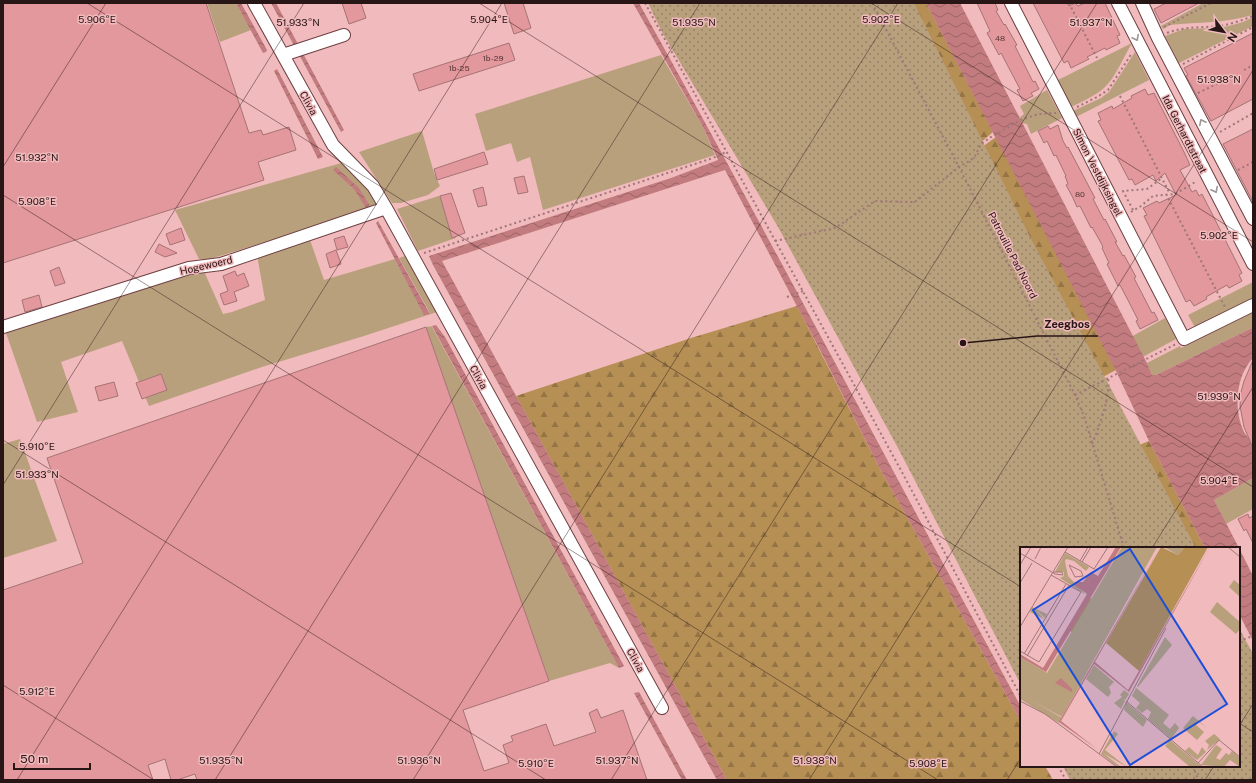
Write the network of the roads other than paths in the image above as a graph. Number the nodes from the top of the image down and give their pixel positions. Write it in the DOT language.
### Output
graph roads {
  1 [pos="254,3"];
  2 [pos="1011,3"];
  3 [pos="1118,3"];
  4 [pos="1142,3"];
  5 [pos="344,35"];
  6 [pos="283,55"];
  7 [pos="1210,137"];
  8 [pos="1191,146"];
  9 [pos="386,208"];
  10 [pos="1253,219"];
  11 [pos="1253,264"];
  12 [pos="1253,305"];
  13 [pos="3,326"];
  14 [pos="662,708"];
  1 -- 6 [label="street, Clivia"];
  2 -- 12 [label="street, Simon Vestdijksingel"];
  3 -- 8 [label="street, Ida Gerhardtstraat, one-way"];
  7 -- 4 [label="street, Ida Gerhardtstraat, one-way"];
  5 -- 6 [label="street"];
  6 -- 9 [label="street, Clivia"];
  7 -- 8 [label="street"];
  7 -- 10 [label="street, Ida Gerhardtstraat"];
  8 -- 11 [label="street, Ida Gerhardtstraat, one-way"];
  9 -- 13 [label="street, Hogewoerd"];
  9 -- 14 [label="street, Clivia"];
}
